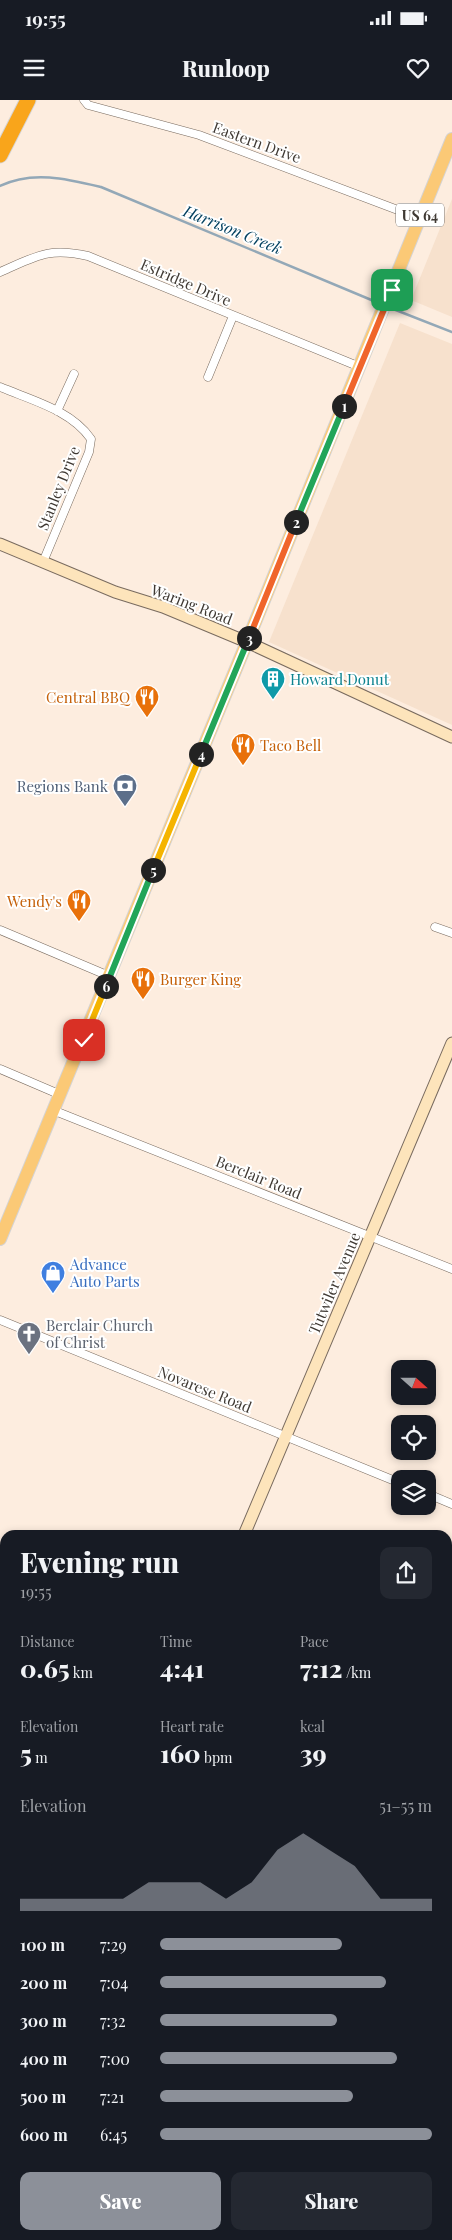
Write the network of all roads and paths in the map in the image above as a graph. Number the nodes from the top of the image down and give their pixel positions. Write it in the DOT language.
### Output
graph roads {
  1 [pos="28,100"];
  2 [pos="84,100"];
  3 [pos="452,139"];
  4 [pos="0,155"];
  5 [pos="419,218"];
  6 [pos="0,272"];
  7 [pos="233,316"];
  8 [pos="360,367"];
  9 [pos="74,374"];
  10 [pos="208,377"];
  11 [pos="0,387"];
  12 [pos="57,411"];
  13 [pos="0,544"];
  14 [pos="43,562"];
  15 [pos="247,642"];
  16 [pos="452,737"];
  17 [pos="435,927"];
  18 [pos="0,930"];
  19 [pos="452,933"];
  20 [pos="110,976"];
  21 [pos="452,1043"];
  22 [pos="0,1069"];
  23 [pos="61,1095"];
  24 [pos="55,1110"];
  25 [pos="371,1236"];
  26 [pos="0,1239"];
  27 [pos="452,1269"];
  28 [pos="0,1320"];
  29 [pos="285,1436"];
  30 [pos="391,1479"];
  31 [pos="436,1497"];
  32 [pos="452,1504"];
  33 [pos="246,1530"];
  1 -- 4 [label="highway"];
  2 -- 5 [label="street, Eastern Drive"];
  3 -- 5 [label="main road, US 64"];
  5 -- 8 [label="main road, US 64"];
  6 -- 7 [label="street, Estridge Drive"];
  7 -- 8 [label="street, Estridge Drive"];
  7 -- 10 [label="street"];
  8 -- 15 [label="main road, US 64"];
  9 -- 12 [label="street"];
  11 -- 12 [label="street, Stanley Drive"];
  12 -- 14 [label="street, Stanley Drive"];
  13 -- 14 [label="street, Waring Road"];
  14 -- 15 [label="street, Waring Road"];
  15 -- 16 [label="street, Waring Road"];
  15 -- 20 [label="main road, US 64"];
  17 -- 19 [label="street"];
  18 -- 20 [label="street"];
  20 -- 23 [label="main road, US 64"];
  21 -- 25 [label="street, Tutwiler Avenue"];
  22 -- 23 [label="street"];
  23 -- 24 [label="main road, US 64"];
  24 -- 25 [label="street, Berclair Road"];
  24 -- 26 [label="main road, US 64"];
  25 -- 27 [label="street, Berclair Road"];
  25 -- 29 [label="street, Tutwiler Avenue"];
  28 -- 29 [label="street, Novarese Road"];
  29 -- 30 [label="street, Novarese Road"];
  29 -- 33 [label="street, Tutwiler Avenue"];
  31 -- 32 [label="street"];
}
